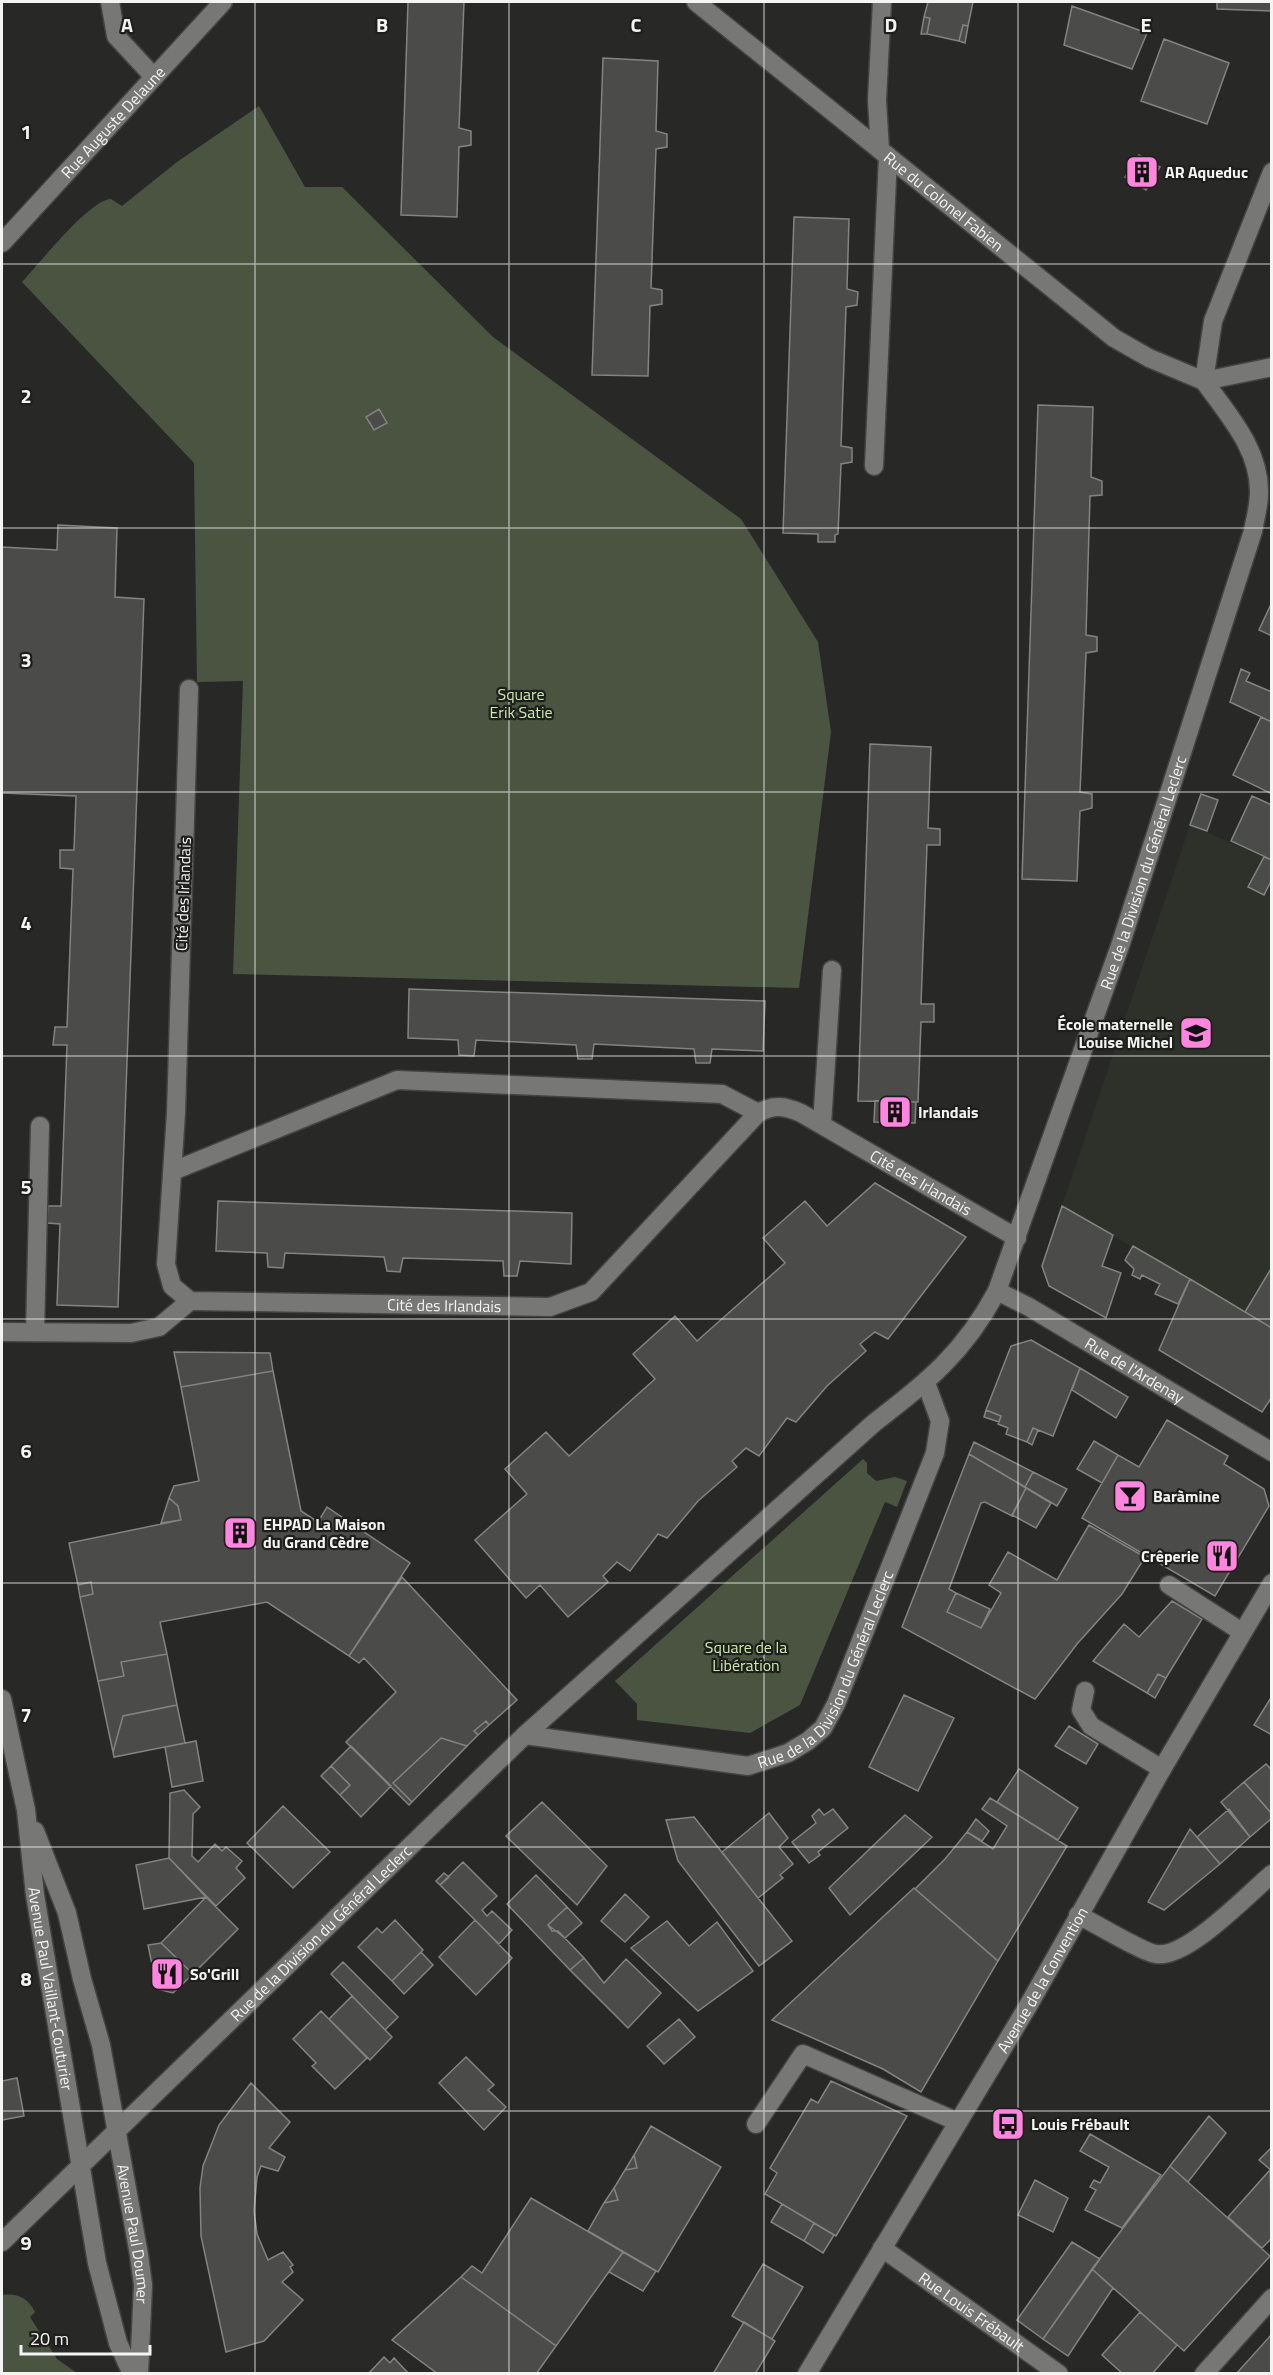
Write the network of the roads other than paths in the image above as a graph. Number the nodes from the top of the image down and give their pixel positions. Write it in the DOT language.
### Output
graph roads {
  1 [pos="110,2"];
  2 [pos="223,2"];
  3 [pos="696,2"];
  4 [pos="882,2"];
  5 [pos="154,77"];
  6 [pos="884,153"];
  7 [pos="1272,172"];
  8 [pos="2,243"];
  9 [pos="1272,367"];
  10 [pos="1204,381"];
  11 [pos="874,466"];
  12 [pos="189,689"];
  13 [pos="832,970"];
  14 [pos="758,1113"];
  15 [pos="822,1124"];
  16 [pos="40,1126"];
  17 [pos="173,1171"];
  18 [pos="1017,1238"];
  19 [pos="997,1291"];
  20 [pos="190,1301"];
  21 [pos="2,1332"];
  22 [pos="34,1332"];
  23 [pos="926,1383"];
  24 [pos="1272,1452"];
  25 [pos="1272,1583"];
  26 [pos="1169,1585"];
  27 [pos="1242,1632"];
  28 [pos="1085,1691"];
  29 [pos="2,1699"];
  30 [pos="525,1735"];
  31 [pos="1162,1769"];
  32 [pos="26,1810"];
  33 [pos="1272,1874"];
  34 [pos="1078,1915"];
  35 [pos="958,2122"];
  36 [pos="756,2124"];
  37 [pos="117,2131"];
  38 [pos="82,2166"];
  39 [pos="2,2242"];
  40 [pos="882,2248"];
  41 [pos="1272,2298"];
  42 [pos="132,2373"];
  43 [pos="138,2373"];
  44 [pos="807,2373"];
  45 [pos="1059,2373"];
  46 [pos="1204,2373"];
  1 -- 5 [label="street"];
  2 -- 5 [label="street, Rue Auguste Delaune"];
  3 -- 6 [label="street, Rue du Colonel Fabien"];
  4 -- 6 [label="street"];
  5 -- 8 [label="street, Rue Auguste Delaune"];
  6 -- 10 [label="street, Rue du Colonel Fabien"];
  6 -- 11 [label="street"];
  7 -- 10 [label="street"];
  9 -- 10 [label="street"];
  10 -- 18 [label="street, Rue de la Division du Général Leclerc"];
  12 -- 17 [label="street, Cité des Irlandais"];
  13 -- 15 [label="street"];
  14 -- 15 [label="street, Cité des Irlandais"];
  14 -- 17 [label="street"];
  14 -- 20 [label="street, Cité des Irlandais"];
  15 -- 18 [label="street, Cité des Irlandais"];
  16 -- 22 [label="street"];
  17 -- 20 [label="street, Cité des Irlandais"];
  18 -- 19 [label="street, Rue de la Division du Général Leclerc"];
  19 -- 23 [label="street, Rue de la Division du Général Leclerc"];
  19 -- 24 [label="street, Rue de l'Ardenay"];
  20 -- 22 [label="street"];
  21 -- 22 [label="street"];
  23 -- 30 [label="street, Rue de la Division du Général Leclerc"];
  23 -- 30 [label="street, Rue de la Division du Général Leclerc"];
  25 -- 27 [label="street, Avenue de la Convention"];
  26 -- 27 [label="street"];
  27 -- 31 [label="street, Avenue de la Convention"];
  28 -- 31 [label="street"];
  29 -- 32 [label="street, Avenue Paul Vaillant-Couturier"];
  30 -- 37 [label="street, Rue de la Division du Général Leclerc"];
  31 -- 34 [label="street, Avenue de la Convention"];
  32 -- 37 [label="street, Avenue Paul Vaillant-Couturier"];
  32 -- 38 [label="street, Avenue Paul Vaillant-Couturier"];
  33 -- 34 [label="street"];
  34 -- 35 [label="street, Avenue de la Convention"];
  35 -- 36 [label="street"];
  35 -- 40 [label="street, Avenue de la Convention"];
  37 -- 38 [label="street, Rue de la Division du Général Leclerc"];
  37 -- 43 [label="street, Avenue Paul Doumer"];
  38 -- 39 [label="street"];
  38 -- 42 [label="street, Avenue Paul Doumer"];
  40 -- 44 [label="street, Avenue de la Convention"];
  40 -- 45 [label="street, Rue Louis Frébault"];
  41 -- 46 [label="street"];
}
